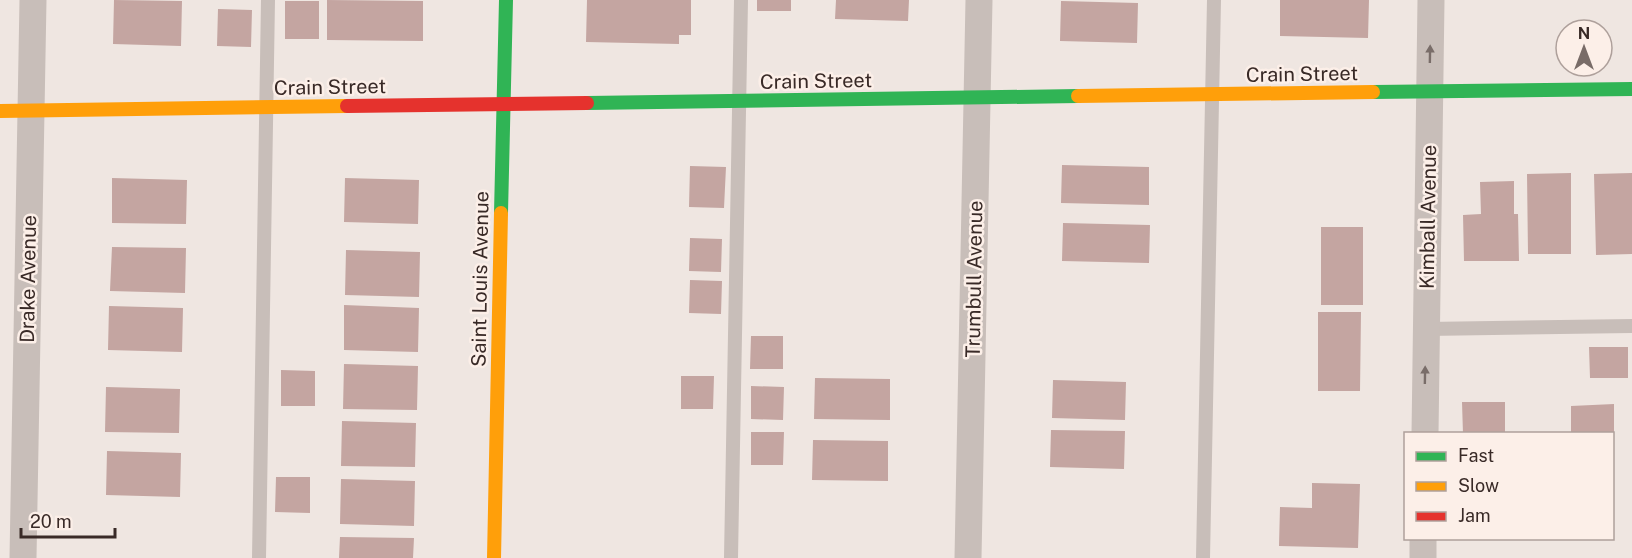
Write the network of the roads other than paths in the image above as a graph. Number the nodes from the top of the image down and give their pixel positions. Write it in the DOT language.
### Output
graph roads {
  1 [pos="33,0"];
  2 [pos="268,0"];
  3 [pos="506,0"];
  4 [pos="741,0"];
  5 [pos="980,0"];
  6 [pos="1214,0"];
  7 [pos="1431,0"];
  8 [pos="1632,89"];
  9 [pos="1430,92"];
  10 [pos="1213,95"];
  11 [pos="978,98"];
  12 [pos="739,101"];
  13 [pos="503,104"];
  14 [pos="267,107"];
  15 [pos="0,111"];
  16 [pos="31,111"];
  17 [pos="1632,327"];
  18 [pos="1426,329"];
  19 [pos="1425,432"];
  20 [pos="1423,540"];
  21 [pos="23,558"];
  22 [pos="259,558"];
  23 [pos="494,558"];
  24 [pos="731,558"];
  25 [pos="969,558"];
  26 [pos="1203,558"];
  27 [pos="1423,558"];
  1 -- 16 [label="street, Drake Avenue"];
  2 -- 14 [label="lane"];
  3 -- 13 [label="street, Saint Louis Avenue"];
  4 -- 12 [label="lane"];
  5 -- 11 [label="street, Trumbull Avenue"];
  6 -- 10 [label="lane"];
  9 -- 7 [label="street, Kimball Avenue, one-way"];
  8 -- 9 [label="street, Crain Street"];
  9 -- 10 [label="street, Crain Street"];
  9 -- 18 [label="street, Kimball Avenue"];
  10 -- 11 [label="street, Crain Street"];
  10 -- 26 [label="lane"];
  11 -- 12 [label="street, Crain Street"];
  11 -- 25 [label="street, Trumbull Avenue"];
  12 -- 13 [label="street, Crain Street"];
  12 -- 24 [label="lane"];
  13 -- 14 [label="street, Crain Street"];
  13 -- 23 [label="street, Saint Louis Avenue"];
  14 -- 16 [label="street, Crain Street"];
  14 -- 22 [label="lane"];
  15 -- 16 [label="street, Crain Street"];
  16 -- 21 [label="street, Drake Avenue"];
  17 -- 18 [label="lane"];
  19 -- 18 [label="street, Kimball Avenue, one-way"];
  20 -- 27 [label="street"];
}
